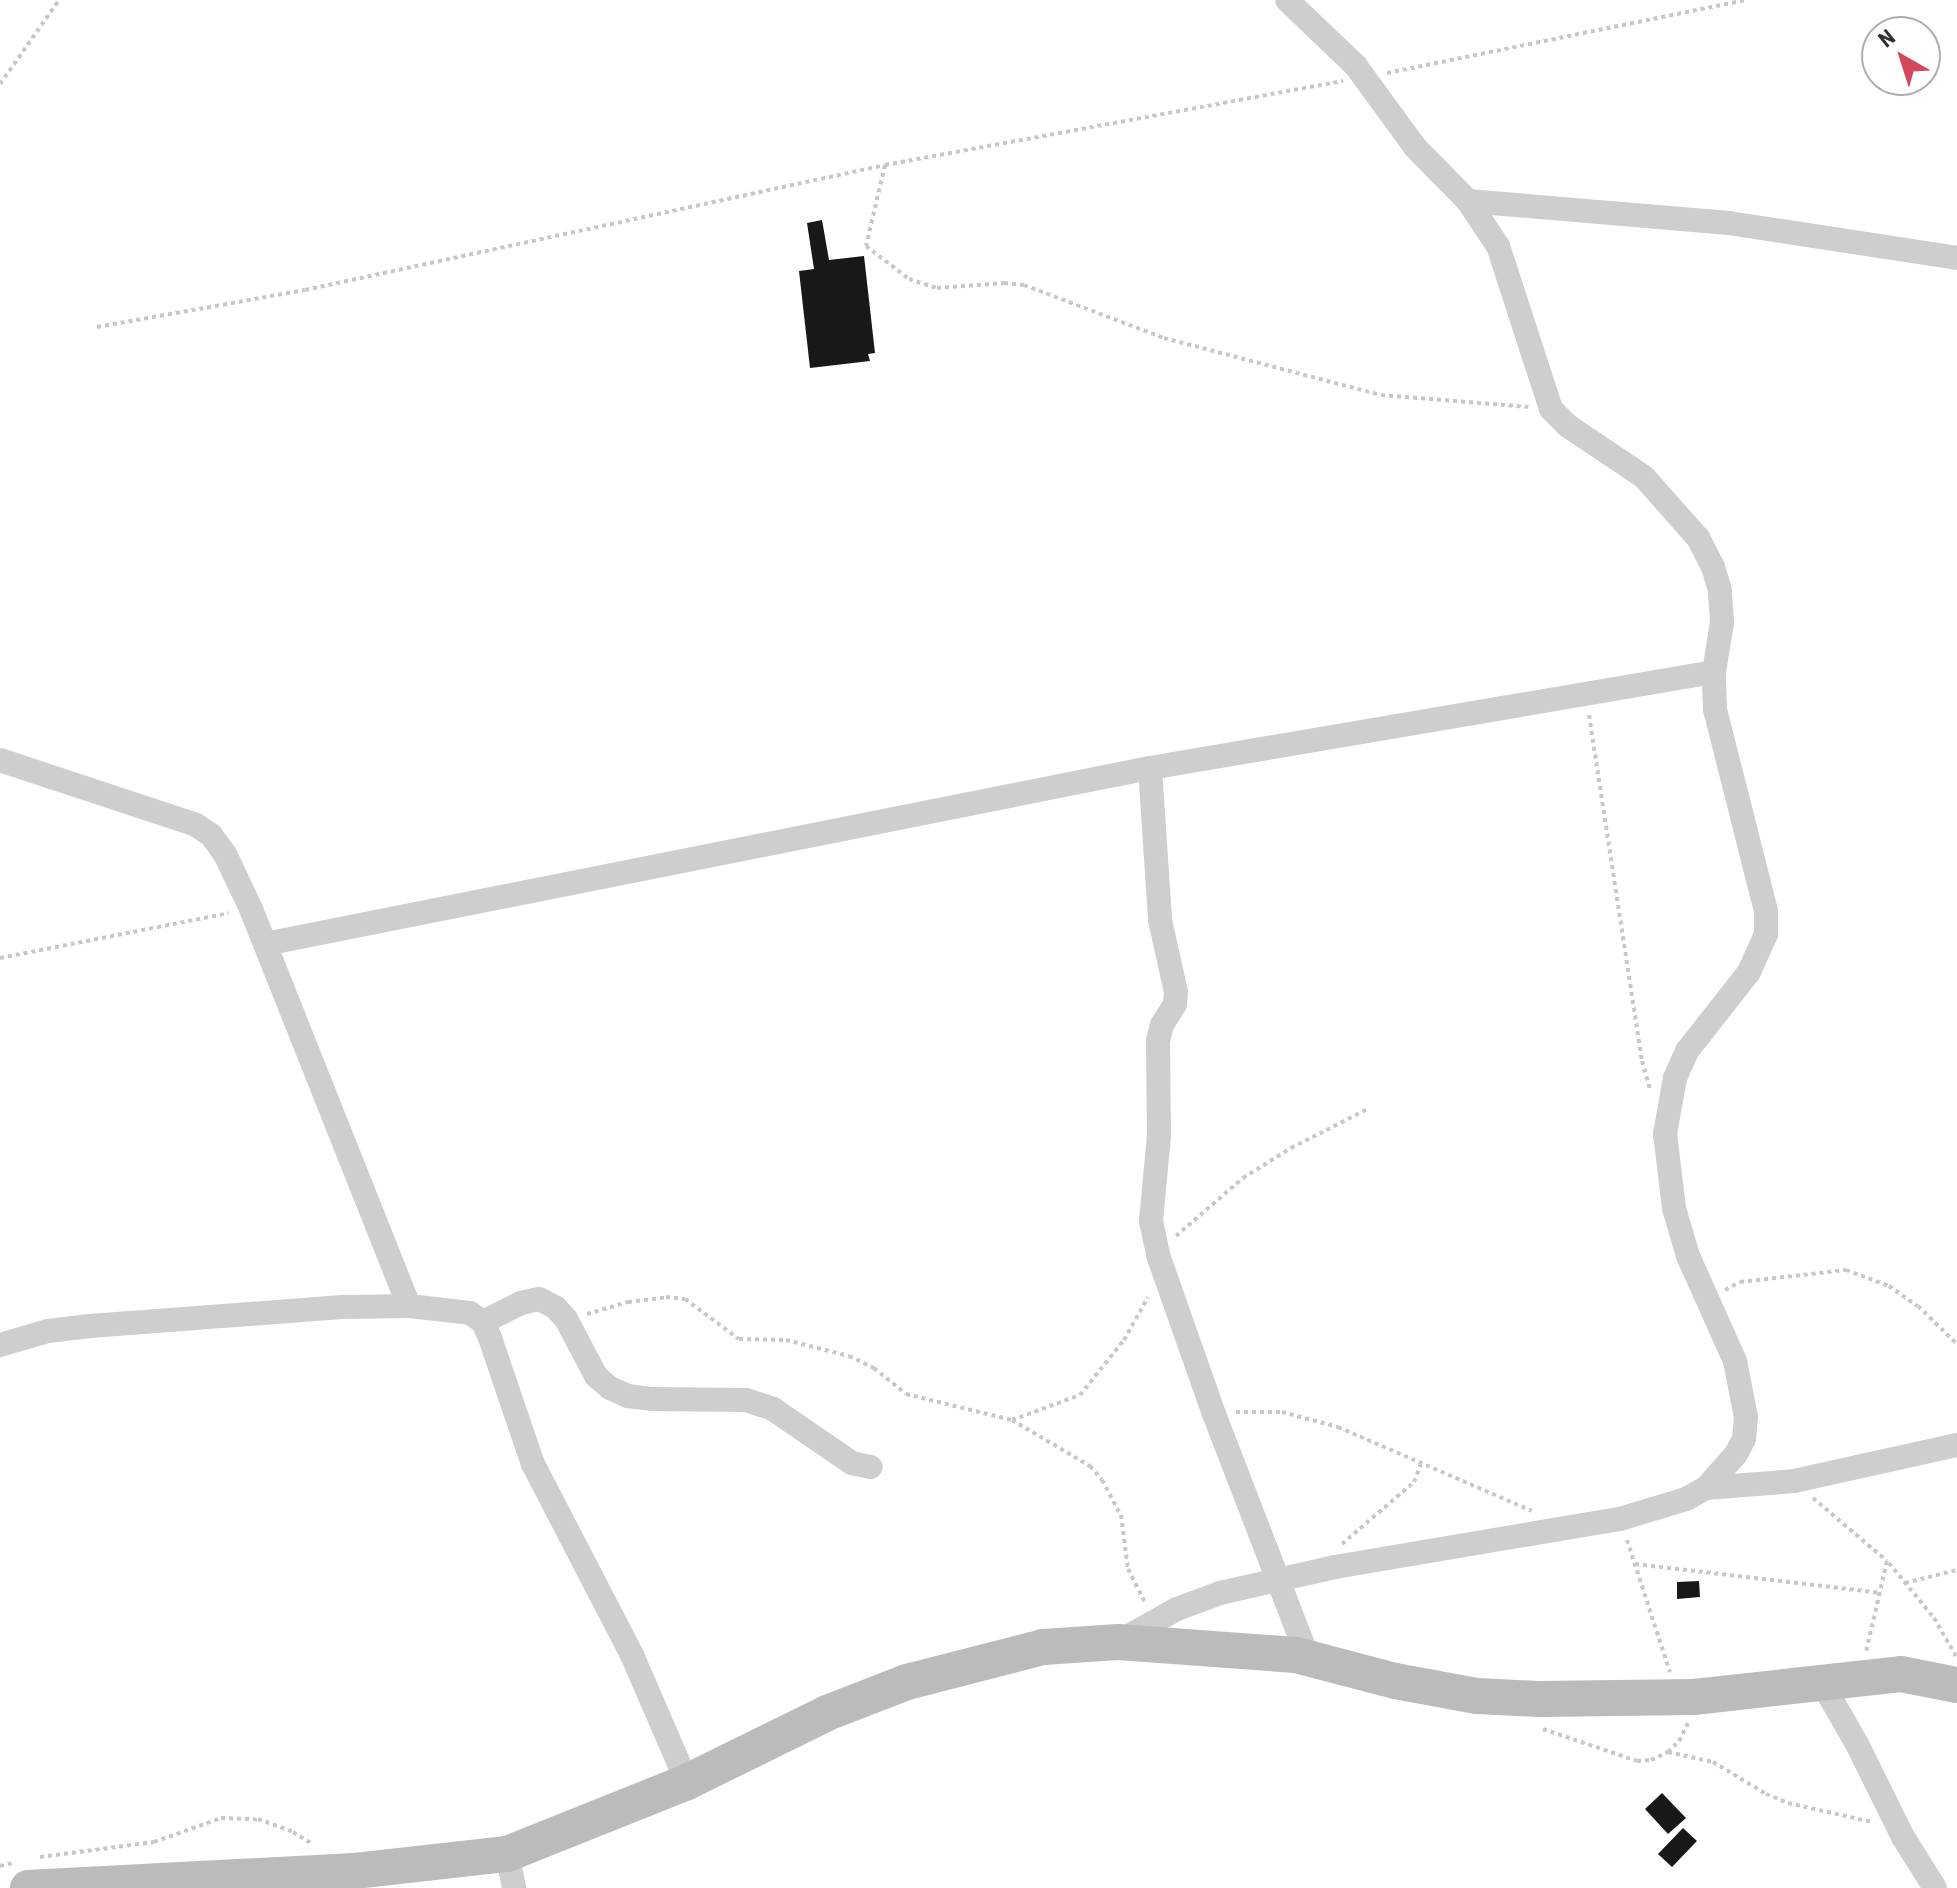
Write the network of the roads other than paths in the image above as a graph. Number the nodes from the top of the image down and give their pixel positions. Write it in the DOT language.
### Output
graph roads {
  1 [pos="1287,0"];
  2 [pos="1468,201"];
  3 [pos="1957,258"];
  4 [pos="1714,672"];
  5 [pos="0,760"];
  6 [pos="1150,768"];
  7 [pos="265,944"];
  8 [pos="409,1306"];
  9 [pos="483,1322"];
  10 [pos="0,1345"];
  11 [pos="1957,1445"];
  12 [pos="871,1467"];
  13 [pos="1706,1488"];
  14 [pos="1280,1580"];
  15 [pos="1118,1642"];
  16 [pos="1308,1658"];
  17 [pos="1822,1683"];
  18 [pos="1957,1685"];
  19 [pos="687,1782"];
  20 [pos="29,1869"];
  21 [pos="511,1871"];
  22 [pos="1935,1888"];
  1 -- 2 [label="street"];
  2 -- 3 [label="street"];
  2 -- 4 [label="street"];
  4 -- 6 [label="street"];
  4 -- 13 [label="street"];
  5 -- 7 [label="street"];
  6 -- 7 [label="street"];
  6 -- 14 [label="street"];
  7 -- 8 [label="street"];
  8 -- 9 [label="street"];
  8 -- 10 [label="street"];
  9 -- 12 [label="street"];
  9 -- 19 [label="street"];
  11 -- 13 [label="street"];
  13 -- 14 [label="street"];
  14 -- 15 [label="street"];
  14 -- 16 [label="street"];
  15 -- 16 [label="street"];
  15 -- 19 [label="street"];
  16 -- 17 [label="street"];
  17 -- 18 [label="street"];
  17 -- 22 [label="street"];
  19 -- 21 [label="street"];
  20 -- 21 [label="street"];
}
